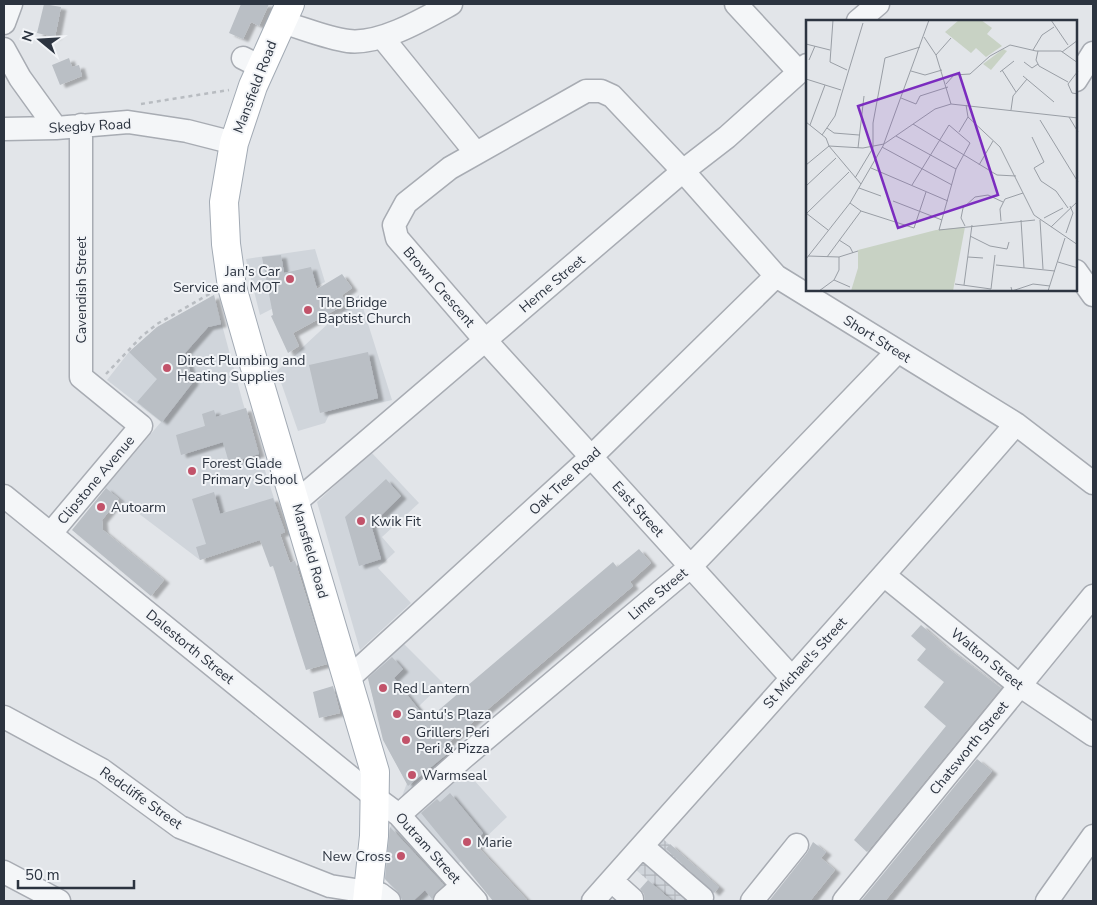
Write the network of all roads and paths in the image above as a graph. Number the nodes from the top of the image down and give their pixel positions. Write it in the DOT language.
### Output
graph roads {
  1 [pos="11,4"];
  2 [pos="451,4"];
  3 [pos="736,4"];
  4 [pos="878,4"];
  5 [pos="286,13"];
  6 [pos="859,20"];
  7 [pos="4,23"];
  8 [pos="382,37"];
  9 [pos="4,49"];
  10 [pos="1093,53"];
  11 [pos="803,68"];
  12 [pos="252,71"];
  13 [pos="1077,78"];
  14 [pos="138,105"];
  15 [pos="81,125"];
  16 [pos="56,128"];
  17 [pos="4,129"];
  18 [pos="234,143"];
  19 [pos="476,152"];
  20 [pos="683,171"];
  21 [pos="1077,272"];
  22 [pos="776,276"];
  23 [pos="232,287"];
  24 [pos="1093,295"];
  25 [pos="485,340"];
  26 [pos="897,352"];
  27 [pos="94,387"];
  28 [pos="1016,424"];
  29 [pos="141,426"];
  30 [pos="591,457"];
  31 [pos="1093,483"];
  32 [pos="4,496"];
  33 [pos="296,502"];
  34 [pos="51,533"];
  35 [pos="690,567"];
  36 [pos="885,576"];
  37 [pos="1093,596"];
  38 [pos="791,677"];
  39 [pos="348,679"];
  40 [pos="1020,685"];
  41 [pos="422,714"];
  42 [pos="4,717"];
  43 [pos="1093,735"];
  44 [pos="463,758"];
  45 [pos="376,798"];
  46 [pos="399,815"];
  47 [pos="1093,836"];
  48 [pos="797,845"];
  49 [pos="642,846"];
  50 [pos="4,872"];
  51 [pos="612,881"];
  52 [pos="469,893"];
  53 [pos="375,898"];
  54 [pos="702,898"];
  55 [pos="632,899"];
  56 [pos="59,901"];
  57 [pos="445,901"];
  58 [pos="594,901"];
  59 [pos="752,901"];
  60 [pos="844,901"];
  61 [pos="1047,901"];
  1 -- 7 [label="street"];
  2 -- 8 [label="street"];
  3 -- 11 [label="street"];
  4 -- 6 [label="street"];
  5 -- 8 [label="street"];
  5 -- 12 [label="main road, Mansfield Road"];
  8 -- 19 [label="street"];
  9 -- 16 [label="street"];
  10 -- 13 [label="street"];
  11 -- 20 [label="street, Herne Street"];
  12 -- 14 [label="path"];
  12 -- 18 [label="main road, Mansfield Road"];
  15 -- 16 [label="street, Skegby Road"];
  15 -- 18 [label="street, Skegby Road"];
  15 -- 27 [label="street, Cavendish Street"];
  16 -- 17 [label="street, Skegby Road"];
  18 -- 23 [label="main road, Mansfield Road"];
  19 -- 20 [label="street, Brown Crescent"];
  19 -- 25 [label="street, Brown Crescent"];
  20 -- 22 [label="street, Short Street"];
  20 -- 25 [label="street, Herne Street"];
  21 -- 24 [label="street"];
  22 -- 26 [label="street, Short Street"];
  22 -- 30 [label="street, Oak Tree Road"];
  23 -- 27 [label="path"];
  23 -- 33 [label="main road, Mansfield Road"];
  25 -- 30 [label="street, East Street"];
  25 -- 33 [label="street, Herne Street"];
  26 -- 28 [label="street, Short Street"];
  26 -- 35 [label="street, Lime Street"];
  27 -- 29 [label="street, Cavendish Street"];
  28 -- 31 [label="street, Short Street"];
  28 -- 36 [label="street, St Michael's Street"];
  29 -- 34 [label="street, Clipstone Avenue"];
  30 -- 35 [label="street, East Street"];
  30 -- 39 [label="street, Oak Tree Road"];
  32 -- 34 [label="street, Dalestorth Street"];
  33 -- 39 [label="main road, Mansfield Road"];
  34 -- 45 [label="street, Dalestorth Street"];
  35 -- 38 [label="street, East Street"];
  35 -- 44 [label="street, Lime Street"];
  36 -- 38 [label="street, St Michael's Street"];
  36 -- 40 [label="street, Walton Street"];
  37 -- 40 [label="street, Chatsworth Street"];
  38 -- 49 [label="street, St Michael's Street"];
  39 -- 45 [label="main road, Mansfield Road"];
  40 -- 43 [label="street, Walton Street"];
  40 -- 60 [label="street, Chatsworth Street"];
  41 -- 44 [label="path"];
  42 -- 53 [label="street, Redcliffe Street"];
  44 -- 46 [label="street, Lime Street"];
  45 -- 46 [label="street, Outram Street"];
  45 -- 53 [label="main road, Mansfield Road"];
  46 -- 52 [label="street, Outram Street"];
  47 -- 61 [label="street"];
  48 -- 59 [label="street"];
  49 -- 51 [label="street, St Michael's Street"];
  49 -- 54 [label="street"];
  50 -- 56 [label="street"];
  51 -- 55 [label="street"];
  51 -- 58 [label="street, St Michael's Street"];
  52 -- 57 [label="street"];
}
